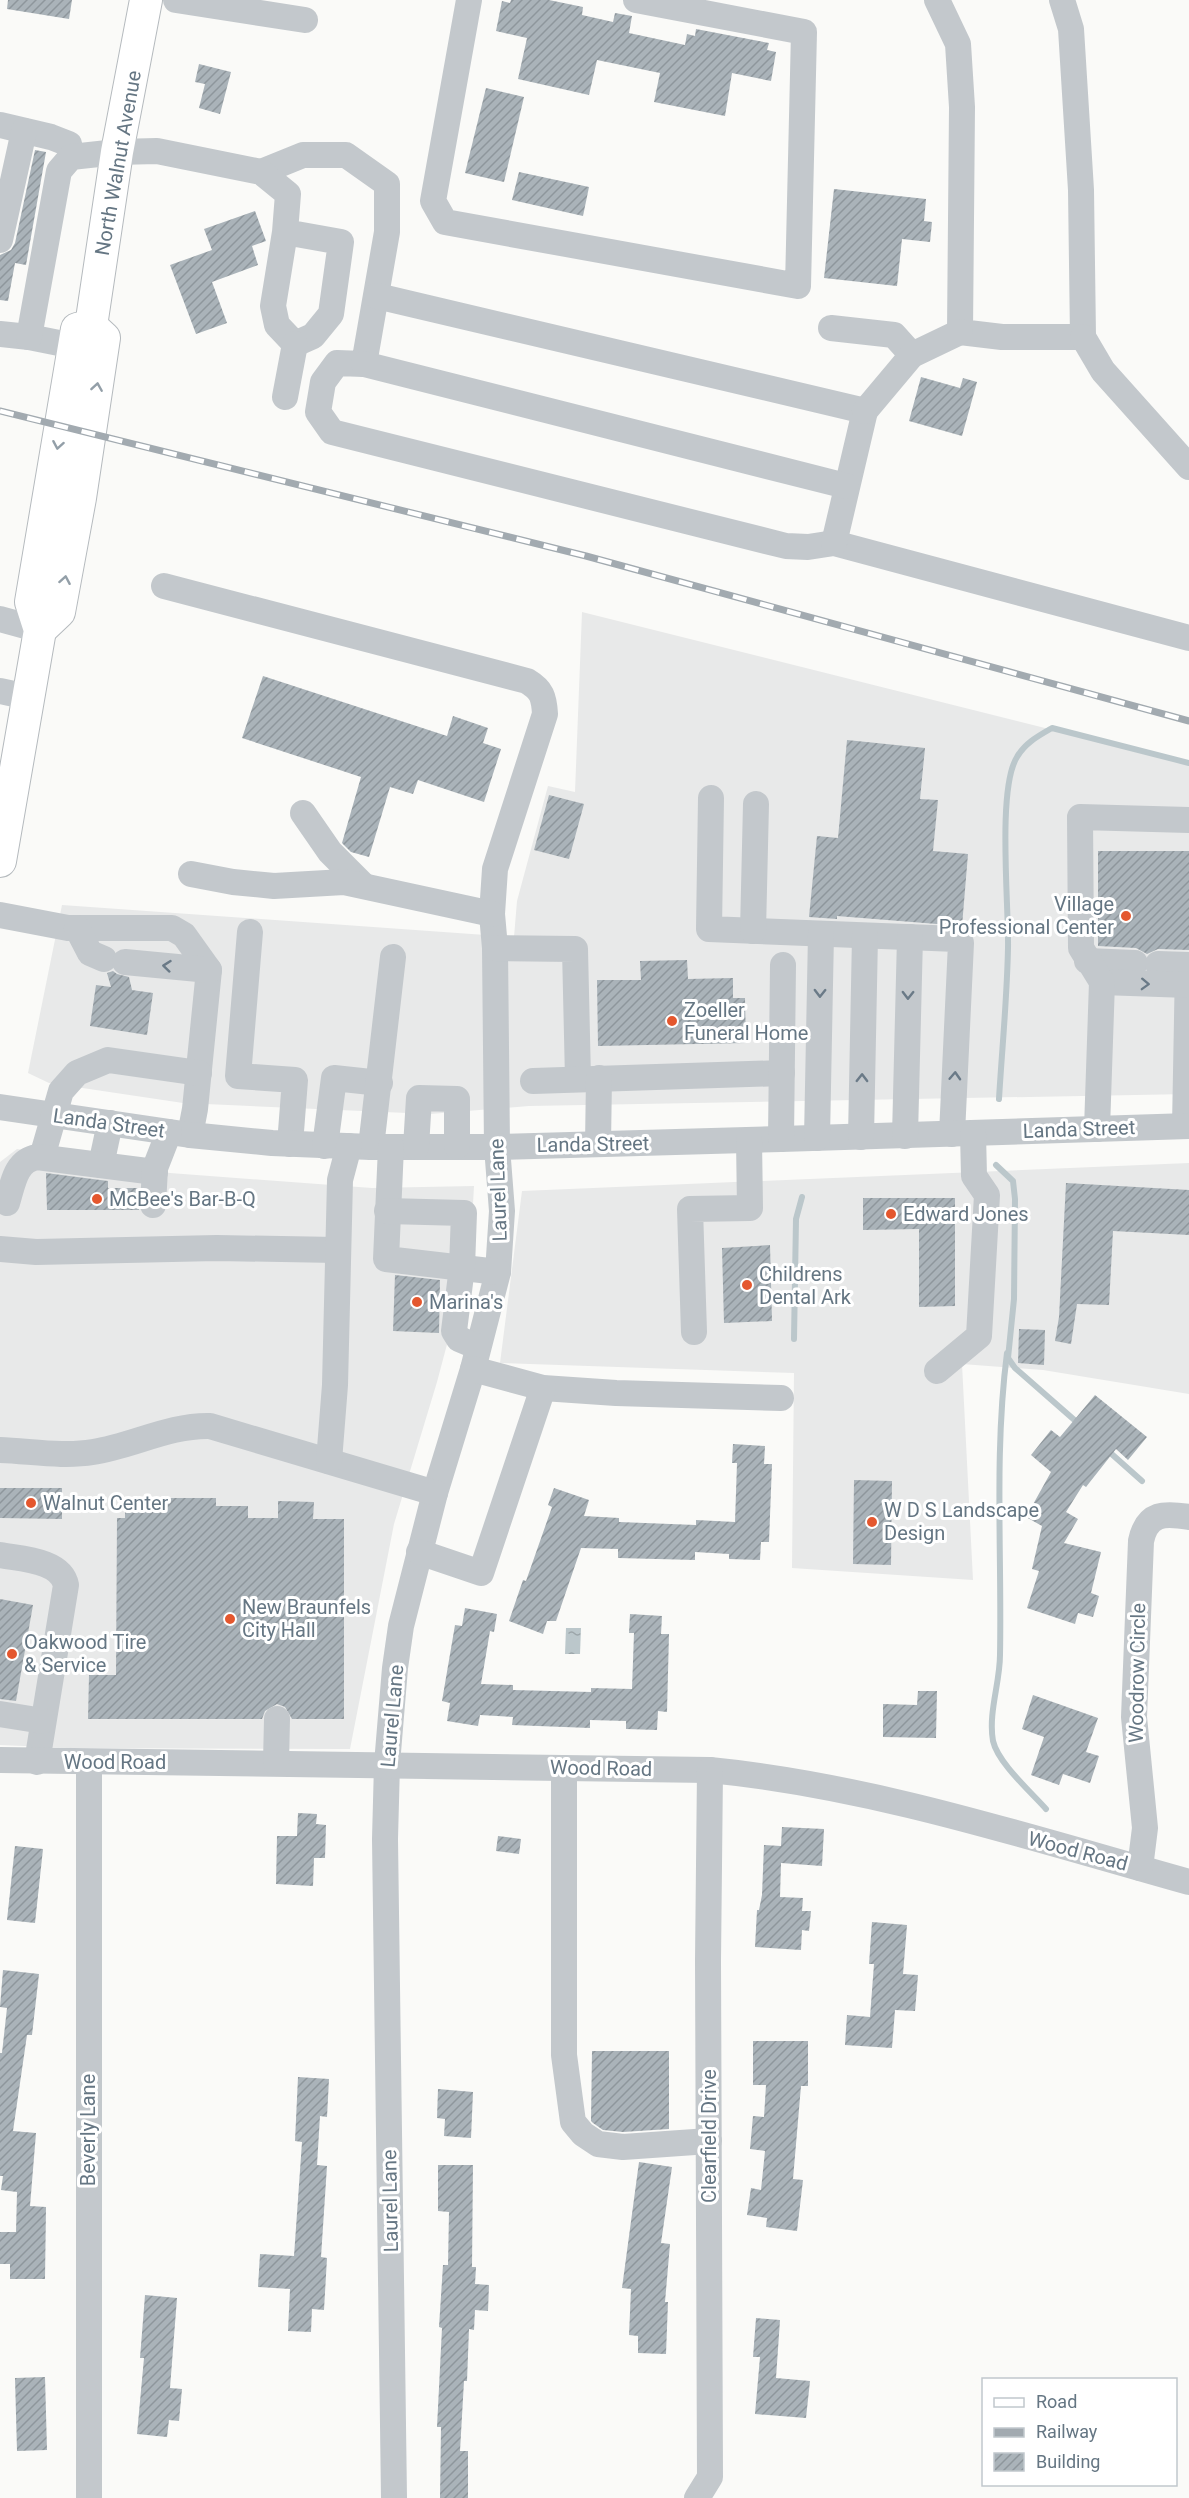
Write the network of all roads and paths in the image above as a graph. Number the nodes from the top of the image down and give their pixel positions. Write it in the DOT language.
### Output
graph roads {
  1 [pos="146,0"];
  2 [pos="176,0"];
  3 [pos="469,0"];
  4 [pos="636,0"];
  5 [pos="937,0"];
  6 [pos="1062,0"];
  7 [pos="304,20"];
  8 [pos="12,128"];
  9 [pos="117,152"];
  10 [pos="71,157"];
  11 [pos="261,172"];
  12 [pos="285,232"];
  13 [pos="0,240"];
  14 [pos="376,296"];
  15 [pos="831,328"];
  16 [pos="960,332"];
  17 [pos="0,334"];
  18 [pos="82,336"];
  19 [pos="29,337"];
  20 [pos="1083,338"];
  21 [pos="295,344"];
  22 [pos="912,355"];
  23 [pos="364,364"];
  24 [pos="285,397"];
  25 [pos="865,411"];
  26 [pos="1189,467"];
  27 [pos="846,486"];
  28 [pos="834,543"];
  29 [pos="164,586"];
  30 [pos="0,619"];
  31 [pos="40,630"];
  32 [pos="1189,638"];
  33 [pos="14,694"];
  34 [pos="7,780"];
  35 [pos="711,798"];
  36 [pos="756,804"];
  37 [pos="303,813"];
  38 [pos="1189,820"];
  39 [pos="2,841"];
  40 [pos="191,874"];
  41 [pos="363,885"];
  42 [pos="492,914"];
  43 [pos="0,915"];
  44 [pos="77,928"];
  45 [pos="753,931"];
  46 [pos="250,932"];
  47 [pos="821,934"];
  48 [pos="865,936"];
  49 [pos="910,937"];
  50 [pos="495,948"];
  51 [pos="393,957"];
  52 [pos="1087,961"];
  53 [pos="783,965"];
  54 [pos="209,970"];
  55 [pos="1102,982"];
  56 [pos="1188,985"];
  57 [pos="782,1072"];
  58 [pos="199,1073"];
  59 [pos="588,1078"];
  60 [pos="533,1081"];
  61 [pos="380,1083"];
  62 [pos="0,1107"];
  63 [pos="54,1115"];
  64 [pos="110,1123"];
  65 [pos="1187,1126"];
  66 [pos="1097,1129"];
  67 [pos="180,1133"];
  68 [pos="962,1134"];
  69 [pos="905,1136"];
  70 [pos="861,1137"];
  71 [pos="817,1138"];
  72 [pos="781,1139"];
  73 [pos="749,1140"];
  74 [pos="290,1144"];
  75 [pos="598,1144"];
  76 [pos="359,1146"];
  77 [pos="457,1146"];
  78 [pos="416,1147"];
  79 [pos="497,1147"];
  80 [pos="42,1157"];
  81 [pos="101,1165"];
  82 [pos="155,1172"];
  83 [pos="7,1203"];
  84 [pos="153,1205"];
  85 [pos="387,1211"];
  86 [pos="0,1249"];
  87 [pos="337,1250"];
  88 [pos="462,1267"];
  89 [pos="498,1272"];
  90 [pos="694,1332"];
  91 [pos="476,1358"];
  92 [pos="937,1371"];
  93 [pos="543,1388"];
  94 [pos="781,1398"];
  95 [pos="0,1450"];
  96 [pos="329,1461"];
  97 [pos="435,1493"];
  98 [pos="1189,1517"];
  99 [pos="419,1552"];
  100 [pos="0,1555"];
  101 [pos="0,1714"];
  102 [pos="278,1719"];
  103 [pos="43,1721"];
  104 [pos="0,1760"];
  105 [pos="38,1762"];
  106 [pos="276,1762"];
  107 [pos="89,1763"];
  108 [pos="387,1764"];
  109 [pos="564,1768"];
  110 [pos="710,1770"];
  111 [pos="1140,1868"];
  112 [pos="1189,1882"];
  113 [pos="709,2141"];
  114 [pos="89,2498"];
  115 [pos="394,2498"];
  116 [pos="697,2498"];
  1 -- 9 [label="main road, North Walnut Avenue"];
  2 -- 7 [label="street"];
  3 -- 4 [label="street"];
  5 -- 16 [label="street"];
  6 -- 20 [label="street"];
  8 -- 10 [label="street"];
  8 -- 13 [label="street"];
  9 -- 10 [label="street"];
  9 -- 11 [label="street"];
  9 -- 18 [label="main road, North Walnut Avenue"];
  10 -- 19 [label="street"];
  11 -- 12 [label="street"];
  11 -- 14 [label="street"];
  12 -- 21 [label="street"];
  12 -- 21 [label="street"];
  14 -- 23 [label="street"];
  14 -- 25 [label="street"];
  15 -- 22 [label="street"];
  16 -- 20 [label="street"];
  16 -- 22 [label="street"];
  17 -- 19 [label="street"];
  18 -- 19 [label="street"];
  18 -- 31 [label="main road"];
  20 -- 26 [label="street"];
  21 -- 24 [label="street"];
  22 -- 25 [label="street"];
  23 -- 27 [label="street"];
  23 -- 28 [label="street"];
  25 -- 27 [label="street"];
  27 -- 28 [label="street"];
  28 -- 32 [label="street"];
  29 -- 42 [label="street, Laurel Lane"];
  30 -- 31 [label="street"];
  31 -- 33 [label="main road"];
  33 -- 34 [label="main road"];
  34 -- 39 [label="main road"];
  35 -- 45 [label="street"];
  36 -- 45 [label="street"];
  37 -- 41 [label="street"];
  38 -- 52 [label="street"];
  40 -- 41 [label="street"];
  41 -- 42 [label="street"];
  42 -- 50 [label="street, Laurel Lane"];
  43 -- 44 [label="street"];
  54 -- 44 [label="street, one-way"];
  44 -- 54 [label="street"];
  45 -- 47 [label="street"];
  46 -- 74 [label="street"];
  47 -- 48 [label="street"];
  47 -- 71 [label="street, one-way"];
  48 -- 49 [label="street"];
  70 -- 48 [label="street, one-way"];
  68 -- 49 [label="street, one-way"];
  49 -- 69 [label="street, one-way"];
  50 -- 59 [label="street"];
  50 -- 79 [label="street, Laurel Lane"];
  51 -- 61 [label="street"];
  52 -- 55 [label="street"];
  52 -- 56 [label="street"];
  53 -- 57 [label="street"];
  54 -- 58 [label="street"];
  55 -- 56 [label="street, one-way"];
  55 -- 66 [label="street"];
  56 -- 65 [label="street"];
  57 -- 59 [label="street"];
  57 -- 72 [label="street"];
  58 -- 63 [label="street"];
  58 -- 67 [label="street"];
  59 -- 60 [label="street"];
  59 -- 75 [label="street"];
  61 -- 76 [label="street"];
  61 -- 76 [label="street"];
  62 -- 63 [label="street, Landa Street"];
  63 -- 64 [label="street, Landa Street"];
  63 -- 80 [label="street"];
  64 -- 67 [label="street, Landa Street"];
  64 -- 81 [label="street"];
  65 -- 66 [label="street, Landa Street"];
  66 -- 68 [label="street, Landa Street"];
  67 -- 74 [label="street, Landa Street"];
  67 -- 82 [label="street"];
  68 -- 69 [label="street, Landa Street"];
  68 -- 92 [label="street"];
  69 -- 70 [label="street, Landa Street"];
  70 -- 71 [label="street, Landa Street"];
  71 -- 72 [label="street, Landa Street"];
  72 -- 73 [label="street, Landa Street"];
  73 -- 75 [label="street, Landa Street"];
  73 -- 90 [label="street"];
  74 -- 76 [label="street, Landa Street"];
  75 -- 79 [label="street, Landa Street"];
  76 -- 78 [label="street, Landa Street"];
  76 -- 85 [label="street"];
  76 -- 87 [label="street"];
  77 -- 78 [label="street, Landa Street"];
  77 -- 78 [label="street"];
  77 -- 79 [label="street, Landa Street"];
  79 -- 89 [label="street, Laurel Lane"];
  80 -- 81 [label="street"];
  80 -- 83 [label="street"];
  81 -- 82 [label="street"];
  82 -- 84 [label="street"];
  85 -- 88 [label="street"];
  85 -- 88 [label="street"];
  86 -- 87 [label="street"];
  87 -- 96 [label="street"];
  88 -- 89 [label="street"];
  88 -- 91 [label="street"];
  89 -- 91 [label="street, Laurel Lane"];
  91 -- 93 [label="street"];
  91 -- 97 [label="street, Laurel Lane"];
  93 -- 94 [label="street"];
  93 -- 99 [label="street"];
  95 -- 96 [label="street"];
  96 -- 97 [label="street"];
  97 -- 99 [label="street, Laurel Lane"];
  98 -- 111 [label="street, Woodrow Circle"];
  99 -- 108 [label="street, Laurel Lane"];
  100 -- 103 [label="street"];
  101 -- 103 [label="street"];
  102 -- 106 [label="street"];
  103 -- 105 [label="street"];
  104 -- 105 [label="street, Wood Road"];
  105 -- 107 [label="street, Wood Road"];
  106 -- 107 [label="street, Wood Road"];
  106 -- 108 [label="street, Wood Road"];
  107 -- 114 [label="street, Beverly Lane"];
  108 -- 109 [label="street, Wood Road"];
  108 -- 115 [label="street, Laurel Lane"];
  109 -- 110 [label="street, Wood Road"];
  109 -- 113 [label="street"];
  110 -- 111 [label="street, Wood Road"];
  110 -- 113 [label="street, Clearfield Drive"];
  111 -- 112 [label="street, Wood Road"];
  113 -- 116 [label="street, Clearfield Drive"];
}
